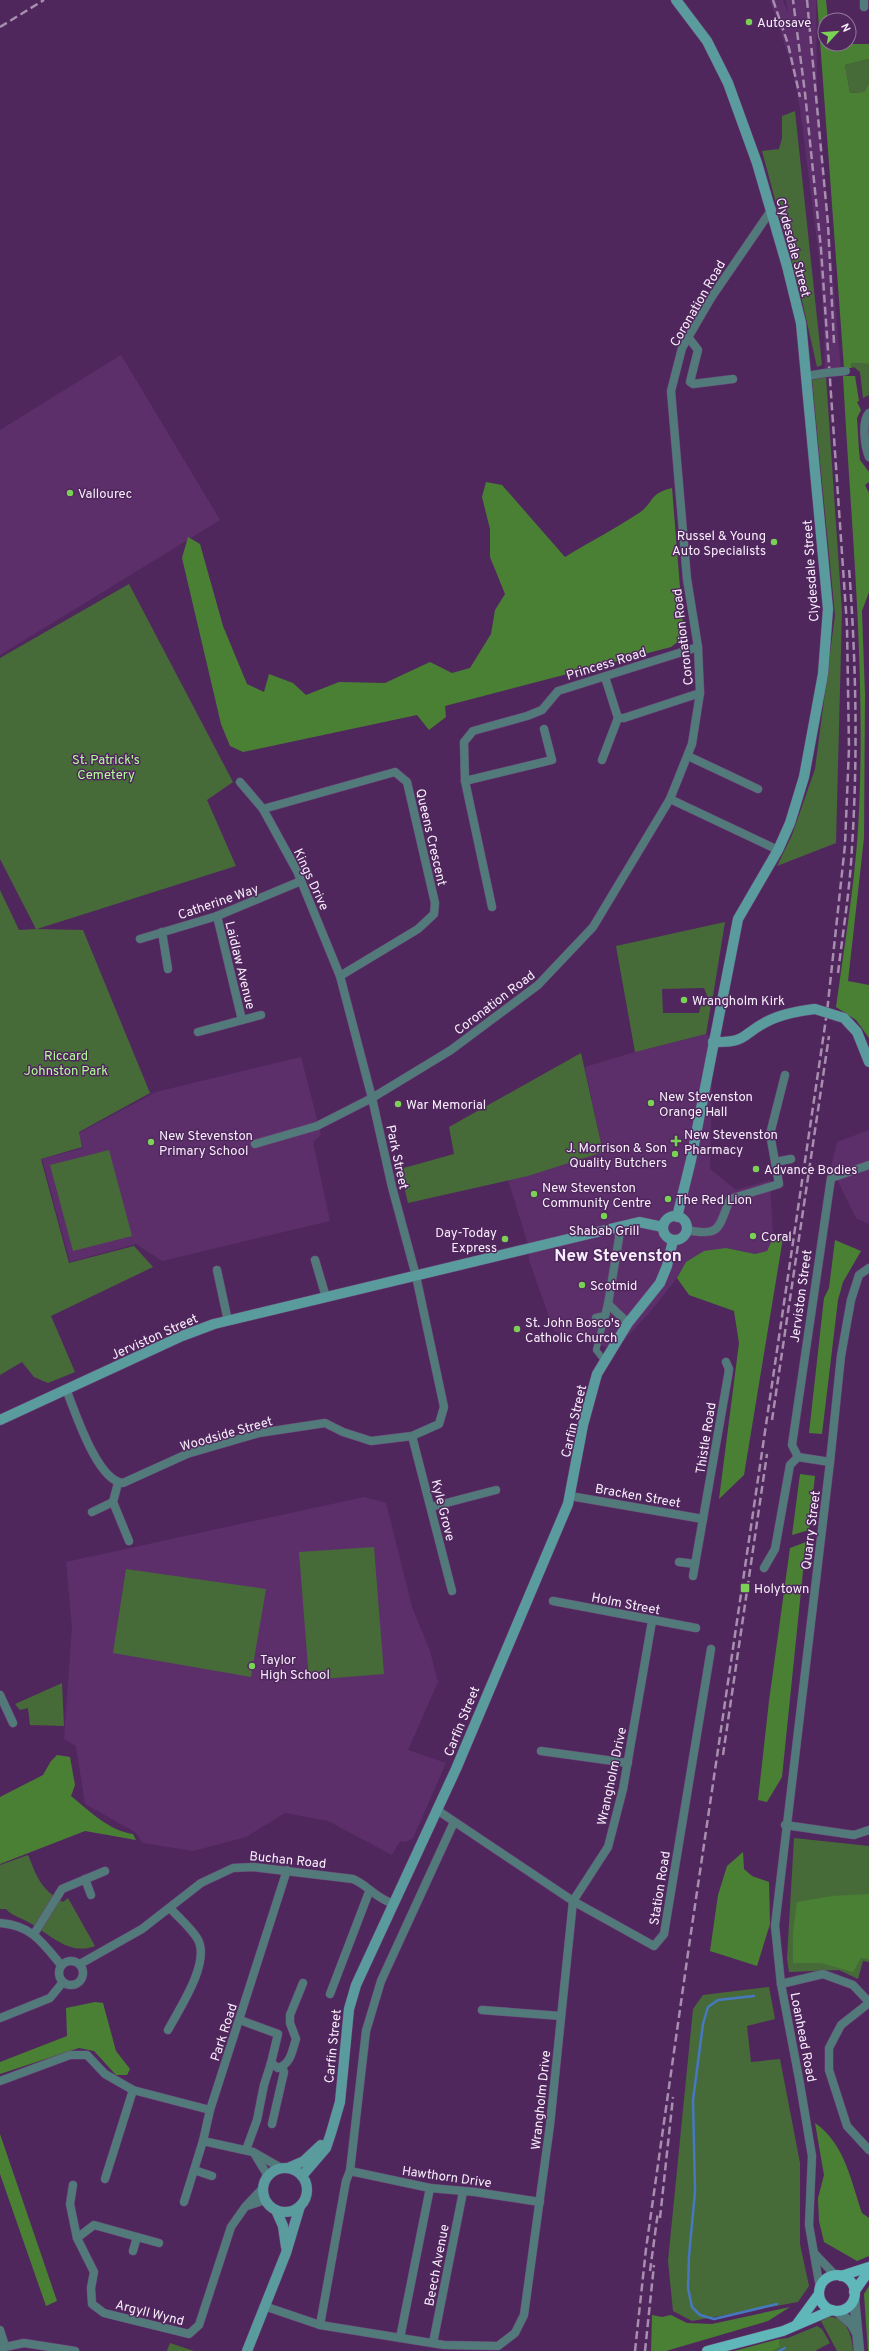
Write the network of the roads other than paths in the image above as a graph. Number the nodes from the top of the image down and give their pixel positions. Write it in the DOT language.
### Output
graph roads {
  1 [pos="676,0"];
  2 [pos="772,209"];
  3 [pos="688,337"];
  4 [pos="846,371"];
  5 [pos="807,376"];
  6 [pos="733,379"];
  7 [pos="869,413"];
  8 [pos="869,458"];
  9 [pos="698,647"];
  10 [pos="605,677"];
  11 [pos="700,692"];
  12 [pos="618,718"];
  13 [pos="544,728"];
  14 [pos="688,756"];
  15 [pos="602,760"];
  16 [pos="465,781"];
  17 [pos="240,782"];
  18 [pos="758,789"];
  19 [pos="670,799"];
  20 [pos="264,809"];
  21 [pos="778,850"];
  22 [pos="301,881"];
  23 [pos="492,907"];
  24 [pos="217,916"];
  25 [pos="162,932"];
  26 [pos="140,939"];
  27 [pos="168,969"];
  28 [pos="340,976"];
  29 [pos="345,996"];
  30 [pos="261,1015"];
  31 [pos="242,1020"];
  32 [pos="198,1032"];
  33 [pos="713,1042"];
  34 [pos="869,1062"];
  35 [pos="785,1075"];
  36 [pos="372,1098"];
  37 [pos="255,1144"];
  38 [pos="791,1159"];
  39 [pos="775,1162"];
  40 [pos="869,1165"];
  41 [pos="677,1217"];
  42 [pos="619,1226"];
  43 [pos="663,1227"];
  44 [pos="687,1230"];
  45 [pos="673,1240"];
  46 [pos="315,1260"];
  47 [pos="869,1268"];
  48 [pos="217,1270"];
  49 [pos="416,1276"];
  50 [pos="326,1297"];
  51 [pos="608,1304"];
  52 [pos="604,1316"];
  53 [pos="596,1318"];
  54 [pos="228,1321"];
  55 [pos="628,1323"];
  56 [pos="604,1360"];
  57 [pos="726,1362"];
  58 [pos="66,1389"];
  59 [pos="0,1420"];
  60 [pos="412,1436"];
  61 [pos="798,1457"];
  62 [pos="830,1462"];
  63 [pos="118,1483"];
  64 [pos="496,1490"];
  65 [pos="570,1496"];
  66 [pos="113,1502"];
  67 [pos="430,1507"];
  68 [pos="92,1512"];
  69 [pos="703,1518"];
  70 [pos="129,1540"];
  71 [pos="679,1562"];
  72 [pos="695,1564"];
  73 [pos="764,1568"];
  74 [pos="693,1576"];
  75 [pos="452,1590"];
  76 [pos="553,1601"];
  77 [pos="652,1621"];
  78 [pos="696,1628"];
  79 [pos="711,1648"];
  80 [pos="0,1695"];
  81 [pos="13,1723"];
  82 [pos="541,1751"];
  83 [pos="628,1763"];
  84 [pos="437,1810"];
  85 [pos="454,1822"];
  86 [pos="785,1825"];
  87 [pos="869,1830"];
  88 [pos="287,1870"];
  89 [pos="105,1871"];
  90 [pos="85,1879"];
  91 [pos="369,1892"];
  92 [pos="91,1895"];
  93 [pos="573,1901"];
  94 [pos="394,1904"];
  95 [pos="170,1908"];
  96 [pos="0,1923"];
  97 [pos="34,1934"];
  98 [pos="80,1964"];
  99 [pos="61,1965"];
  100 [pos="63,1982"];
  101 [pos="304,1983"];
  102 [pos="781,1984"];
  103 [pos="330,1994"];
  104 [pos="869,2002"];
  105 [pos="482,2010"];
  106 [pos="561,2016"];
  107 [pos="0,2018"];
  108 [pos="240,2020"];
  109 [pos="168,2030"];
  110 [pos="272,2064"];
  111 [pos="282,2067"];
  112 [pos="0,2081"];
  113 [pos="133,2090"];
  114 [pos="210,2110"];
  115 [pos="272,2124"];
  116 [pos="331,2133"];
  117 [pos="203,2141"];
  118 [pos="869,2150"];
  119 [pos="249,2151"];
  120 [pos="284,2168"];
  121 [pos="194,2170"];
  122 [pos="350,2171"];
  123 [pos="212,2176"];
  124 [pos="268,2176"];
  125 [pos="302,2176"];
  126 [pos="105,2179"];
  127 [pos="74,2185"];
  128 [pos="263,2188"];
  129 [pos="430,2188"];
  130 [pos="462,2192"];
  131 [pos="265,2200"];
  132 [pos="184,2202"];
  133 [pos="540,2202"];
  134 [pos="300,2206"];
  135 [pos="245,2207"];
  136 [pos="276,2210"];
  137 [pos="137,2237"];
  138 [pos="77,2238"];
  139 [pos="159,2243"];
  140 [pos="133,2251"];
  141 [pos="286,2253"];
  142 [pos="814,2253"];
  143 [pos="869,2267"];
  144 [pos="869,2271"];
  145 [pos="838,2276"];
  146 [pos="819,2291"];
  147 [pos="854,2295"];
  148 [pos="264,2306"];
  149 [pos="834,2311"];
  150 [pos="320,2325"];
  151 [pos="795,2326"];
  152 [pos="0,2330"];
  153 [pos="858,2335"];
  154 [pos="400,2338"];
  155 [pos="433,2343"];
  156 [pos="2,2347"];
  157 [pos="75,2351"];
  158 [pos="247,2351"];
  159 [pos="707,2351"];
  160 [pos="859,2351"];
  1 -- 2 [label="main road, Clydesdale Street"];
  2 -- 3 [label="street, Coronation Road"];
  2 -- 5 [label="main road, Clydesdale Street"];
  3 -- 6 [label="street"];
  3 -- 9 [label="street, Coronation Road"];
  4 -- 5 [label="street, bridge"];
  5 -- 21 [label="main road, Clydesdale Street"];
  7 -- 8 [label="street"];
  9 -- 10 [label="street, Princess Road"];
  9 -- 11 [label="street, Coronation Road"];
  10 -- 12 [label="street"];
  10 -- 16 [label="street, Princess Road"];
  11 -- 12 [label="street"];
  11 -- 14 [label="street, Coronation Road"];
  12 -- 15 [label="street"];
  13 -- 16 [label="street"];
  14 -- 18 [label="street"];
  14 -- 19 [label="street, Coronation Road"];
  16 -- 23 [label="street, Princess Road"];
  17 -- 20 [label="street, Kings Drive"];
  19 -- 21 [label="street"];
  19 -- 36 [label="street, Coronation Road"];
  20 -- 22 [label="street, Kings Drive"];
  20 -- 28 [label="street, Queens Crescent"];
  21 -- 33 [label="main road, Clydesdale Street"];
  22 -- 24 [label="street, Catherine Way"];
  22 -- 28 [label="street, Kings Drive"];
  24 -- 25 [label="street, Catherine Way"];
  24 -- 31 [label="street, Laidlaw Avenue"];
  25 -- 26 [label="street, Catherine Way"];
  25 -- 27 [label="street"];
  28 -- 29 [label="street, Kings Drive"];
  29 -- 36 [label="street, Park Street"];
  30 -- 31 [label="street"];
  31 -- 32 [label="street"];
  33 -- 34 [label="main road, bridge"];
  33 -- 41 [label="main road, Clydesdale Street"];
  35 -- 39 [label="street"];
  36 -- 37 [label="street, Coronation Road"];
  36 -- 49 [label="street, Park Street"];
  38 -- 39 [label="street"];
  39 -- 44 [label="street"];
  40 -- 61 [label="street, Jerviston Street"];
  41 -- 43 [label="main road"];
  41 -- 44 [label="main road"];
  42 -- 43 [label="main road, Jerviston Street"];
  42 -- 49 [label="main road, Jerviston Street"];
  42 -- 51 [label="street"];
  43 -- 45 [label="main road"];
  44 -- 45 [label="main road"];
  45 -- 55 [label="main road, Carfin Street"];
  46 -- 50 [label="street"];
  47 -- 62 [label="street, Quarry Street"];
  48 -- 54 [label="street"];
  49 -- 50 [label="main road, Jerviston Street"];
  49 -- 60 [label="street, Woodside Street"];
  50 -- 54 [label="main road, Jerviston Street"];
  51 -- 52 [label="street"];
  51 -- 55 [label="street"];
  52 -- 53 [label="street"];
  52 -- 56 [label="street"];
  54 -- 58 [label="main road, Jerviston Street"];
  55 -- 56 [label="main road, Carfin Street"];
  56 -- 65 [label="main road, Carfin Street"];
  57 -- 69 [label="street, Thistle Road"];
  58 -- 59 [label="main road, Jerviston Street"];
  58 -- 63 [label="street"];
  60 -- 63 [label="street, Woodside Street"];
  60 -- 67 [label="street, Kyle Grove"];
  61 -- 62 [label="street"];
  61 -- 73 [label="street"];
  62 -- 86 [label="street, Quarry Street"];
  63 -- 66 [label="street"];
  64 -- 67 [label="street"];
  65 -- 69 [label="street, Bracken Street"];
  65 -- 84 [label="main road, Carfin Street"];
  66 -- 68 [label="street"];
  66 -- 70 [label="street"];
  67 -- 75 [label="street, Kyle Grove"];
  69 -- 72 [label="street, Thistle Road"];
  71 -- 72 [label="street"];
  72 -- 74 [label="street, Thistle Road"];
  76 -- 77 [label="street, Holm Street"];
  77 -- 78 [label="street, Holm Street"];
  77 -- 83 [label="street, Wrangholm Drive"];
  79 -- 93 [label="street, Station Road"];
  80 -- 81 [label="street"];
  82 -- 83 [label="street"];
  83 -- 93 [label="street, Wrangholm Drive"];
  84 -- 85 [label="street, Station Road"];
  84 -- 94 [label="main road, Carfin Street"];
  85 -- 93 [label="street, Station Road"];
  85 -- 122 [label="street"];
  86 -- 87 [label="street"];
  86 -- 102 [label="street, Loanhead Road"];
  88 -- 91 [label="street, Buchan Road"];
  88 -- 95 [label="street, Buchan Road"];
  88 -- 108 [label="street, Park Road"];
  89 -- 90 [label="street"];
  90 -- 92 [label="street"];
  90 -- 97 [label="street"];
  91 -- 94 [label="street, Buchan Road"];
  91 -- 103 [label="street"];
  93 -- 106 [label="street, Wrangholm Drive"];
  94 -- 116 [label="main road, Carfin Street"];
  95 -- 98 [label="street, Buchan Road"];
  95 -- 109 [label="street"];
  96 -- 97 [label="street"];
  97 -- 99 [label="street"];
  98 -- 99 [label="street"];
  98 -- 100 [label="street"];
  99 -- 100 [label="street"];
  100 -- 107 [label="street"];
  101 -- 111 [label="street"];
  102 -- 104 [label="street"];
  102 -- 142 [label="street, Loanhead Road"];
  104 -- 118 [label="street"];
  105 -- 106 [label="street"];
  106 -- 133 [label="street, Wrangholm Drive"];
  108 -- 110 [label="street"];
  108 -- 114 [label="street, Park Road"];
  110 -- 111 [label="street"];
  110 -- 119 [label="street"];
  111 -- 115 [label="street"];
  112 -- 113 [label="street"];
  113 -- 114 [label="street"];
  113 -- 126 [label="street"];
  114 -- 117 [label="street, Park Road"];
  116 -- 120 [label="main road, Carfin Street"];
  116 -- 125 [label="main road, Carfin Street"];
  117 -- 119 [label="street"];
  117 -- 121 [label="street, Park Road"];
  119 -- 120 [label="street"];
  119 -- 124 [label="street"];
  120 -- 124 [label="main road"];
  120 -- 125 [label="main road"];
  121 -- 123 [label="street"];
  121 -- 132 [label="street, Park Road"];
  122 -- 129 [label="street, Hawthorn Drive"];
  122 -- 150 [label="street"];
  124 -- 128 [label="main road"];
  125 -- 134 [label="main road"];
  127 -- 138 [label="street, Argyll Wynd"];
  128 -- 131 [label="main road"];
  128 -- 135 [label="street, Argyll Wynd"];
  129 -- 130 [label="street, Hawthorn Drive"];
  129 -- 154 [label="street, Beech Avenue"];
  130 -- 133 [label="street, Hawthorn Drive"];
  130 -- 155 [label="street, Beech Avenue"];
  131 -- 135 [label="street"];
  131 -- 136 [label="main road"];
  133 -- 155 [label="street, Wrangholm Drive"];
  134 -- 136 [label="main road"];
  134 -- 141 [label="main road"];
  135 -- 138 [label="street, Argyll Wynd"];
  136 -- 141 [label="main road"];
  137 -- 138 [label="street"];
  137 -- 139 [label="street"];
  137 -- 140 [label="street"];
  141 -- 148 [label="main road"];
  142 -- 145 [label="street"];
  142 -- 146 [label="street, Loanhead Road"];
  143 -- 145 [label="main road"];
  144 -- 147 [label="main road"];
  145 -- 146 [label="main road"];
  145 -- 147 [label="main road"];
  146 -- 149 [label="main road"];
  146 -- 151 [label="main road"];
  147 -- 149 [label="main road"];
  147 -- 153 [label="street"];
  148 -- 150 [label="street, Wrangholm Drive"];
  148 -- 158 [label="main road"];
  149 -- 151 [label="main road"];
  149 -- 153 [label="street"];
  150 -- 154 [label="street, Wrangholm Drive"];
  151 -- 159 [label="main road"];
  152 -- 156 [label="street"];
  153 -- 160 [label="street"];
  154 -- 155 [label="street, Wrangholm Drive"];
  156 -- 157 [label="street"];
}
